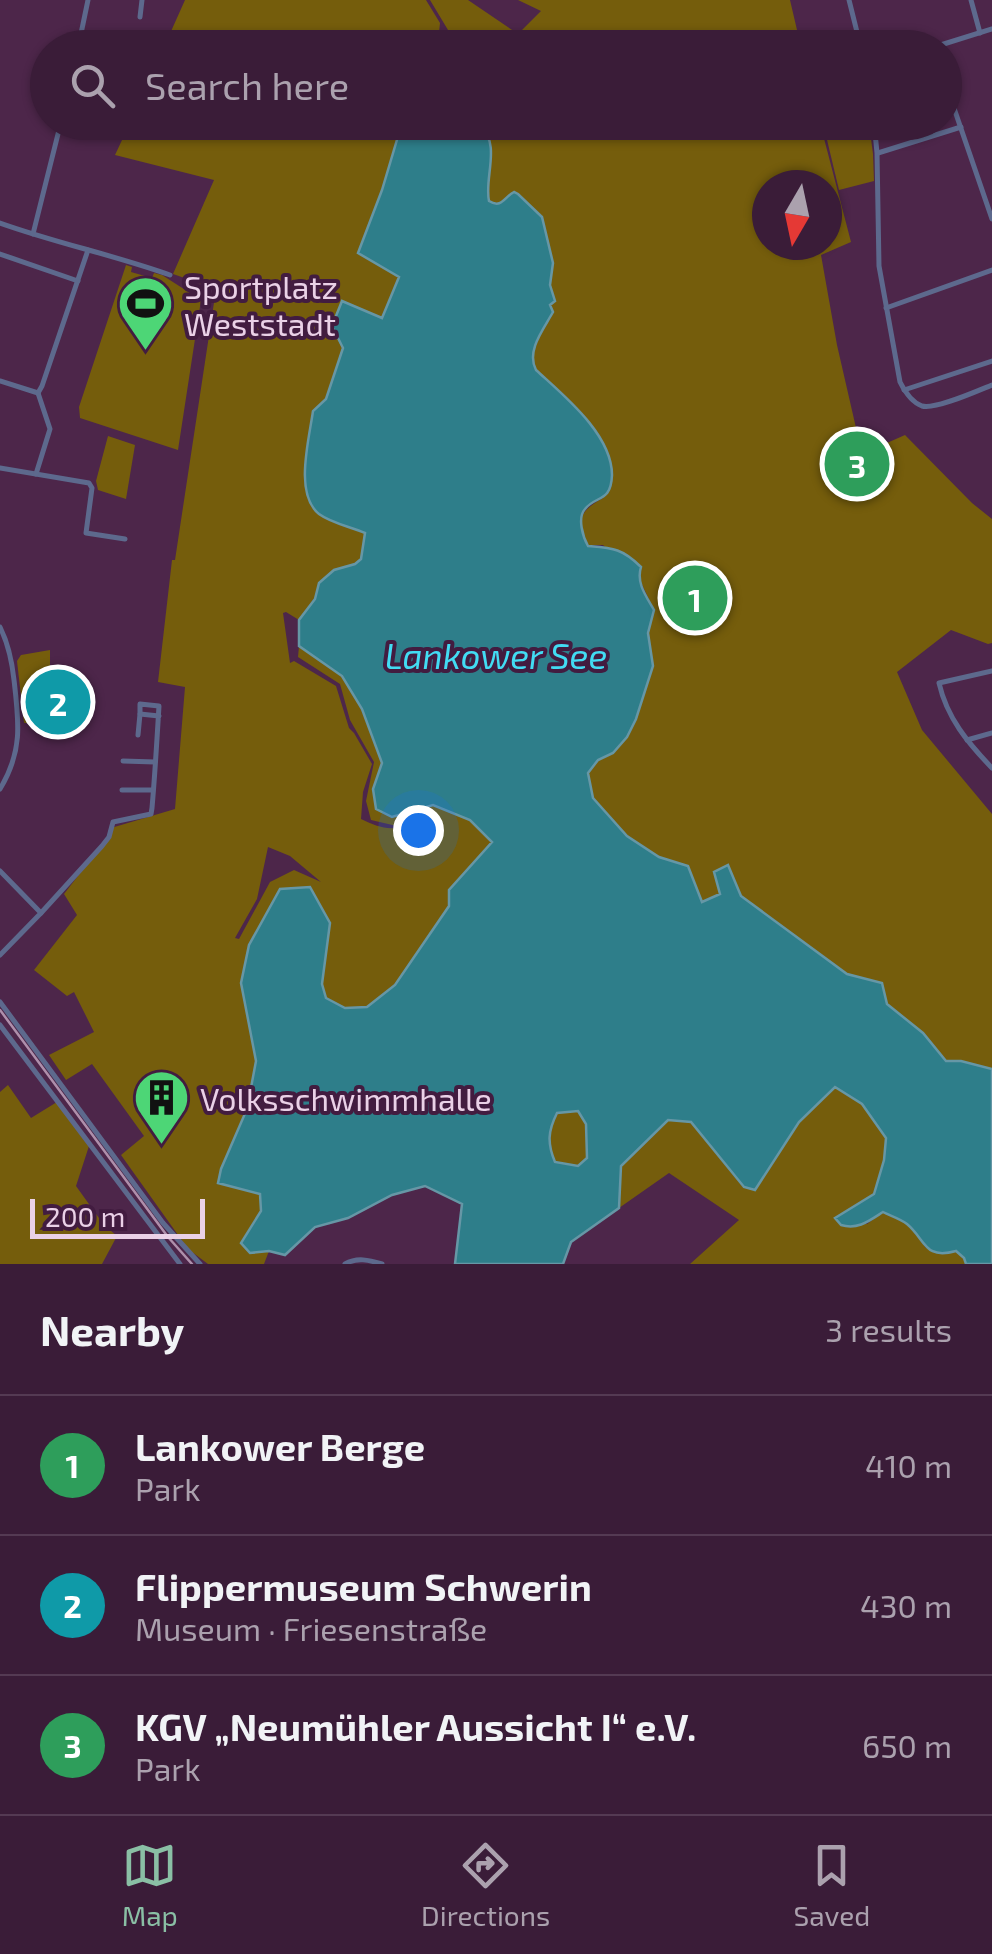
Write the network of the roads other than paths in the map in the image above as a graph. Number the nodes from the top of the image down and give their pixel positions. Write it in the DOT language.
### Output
graph roads {
  1 [pos="88,0"];
  2 [pos="142,0"];
  3 [pos="849,0"];
  4 [pos="971,0"];
  5 [pos="140,17"];
  6 [pos="992,29"];
  7 [pos="82,30"];
  8 [pos="856,30"];
  9 [pos="980,34"];
  10 [pos="962,39"];
  11 [pos="962,130"];
  12 [pos="56,140"];
  13 [pos="876,140"];
  14 [pos="920,140"];
  15 [pos="878,153"];
  16 [pos="992,219"];
  17 [pos="0,223"];
  18 [pos="33,234"];
  19 [pos="89,249"];
  20 [pos="0,254"];
  21 [pos="992,270"];
  22 [pos="170,274"];
  23 [pos="78,281"];
  24 [pos="886,308"];
  25 [pos="992,361"];
  26 [pos="0,381"];
  27 [pos="992,385"];
  28 [pos="904,390"];
  29 [pos="38,393"];
  30 [pos="0,468"];
  31 [pos="36,474"];
  32 [pos="125,539"];
  33 [pos="0,627"];
  34 [pos="992,671"];
  35 [pos="992,733"];
  36 [pos="138,735"];
  37 [pos="968,740"];
  38 [pos="123,761"];
  39 [pos="154,762"];
  40 [pos="992,768"];
  41 [pos="0,788"];
  42 [pos="122,790"];
  43 [pos="153,790"];
  44 [pos="0,871"];
  45 [pos="41,913"];
  46 [pos="0,955"];
  47 [pos="0,1002"];
  48 [pos="0,1025"];
  49 [pos="180,1264"];
  50 [pos="200,1264"];
  51 [pos="345,1264"];
  52 [pos="382,1264"];
  1 -- 7 [label="street"];
  2 -- 5 [label="street"];
  3 -- 8 [label="street"];
  4 -- 9 [label="street"];
  6 -- 9 [label="street"];
  9 -- 10 [label="street"];
  11 -- 16 [label="street"];
  12 -- 18 [label="street"];
  13 -- 15 [label="street"];
  14 -- 15 [label="street"];
  15 -- 24 [label="street"];
  17 -- 18 [label="street"];
  18 -- 19 [label="street"];
  19 -- 22 [label="street"];
  19 -- 23 [label="street"];
  20 -- 23 [label="street"];
  21 -- 24 [label="street"];
  23 -- 29 [label="street"];
  24 -- 28 [label="street"];
  25 -- 28 [label="street"];
  26 -- 29 [label="street"];
  27 -- 28 [label="street"];
  29 -- 31 [label="street"];
  30 -- 31 [label="street"];
  31 -- 32 [label="street"];
  33 -- 41 [label="street"];
  34 -- 37 [label="street"];
  35 -- 37 [label="street"];
  36 -- 39 [label="street"];
  37 -- 40 [label="street"];
  38 -- 39 [label="street"];
  39 -- 43 [label="street"];
  42 -- 43 [label="street"];
  43 -- 45 [label="street"];
  44 -- 45 [label="street"];
  45 -- 46 [label="street"];
  47 -- 50 [label="street"];
  48 -- 49 [label="street"];
  51 -- 52 [label="street"];
}
